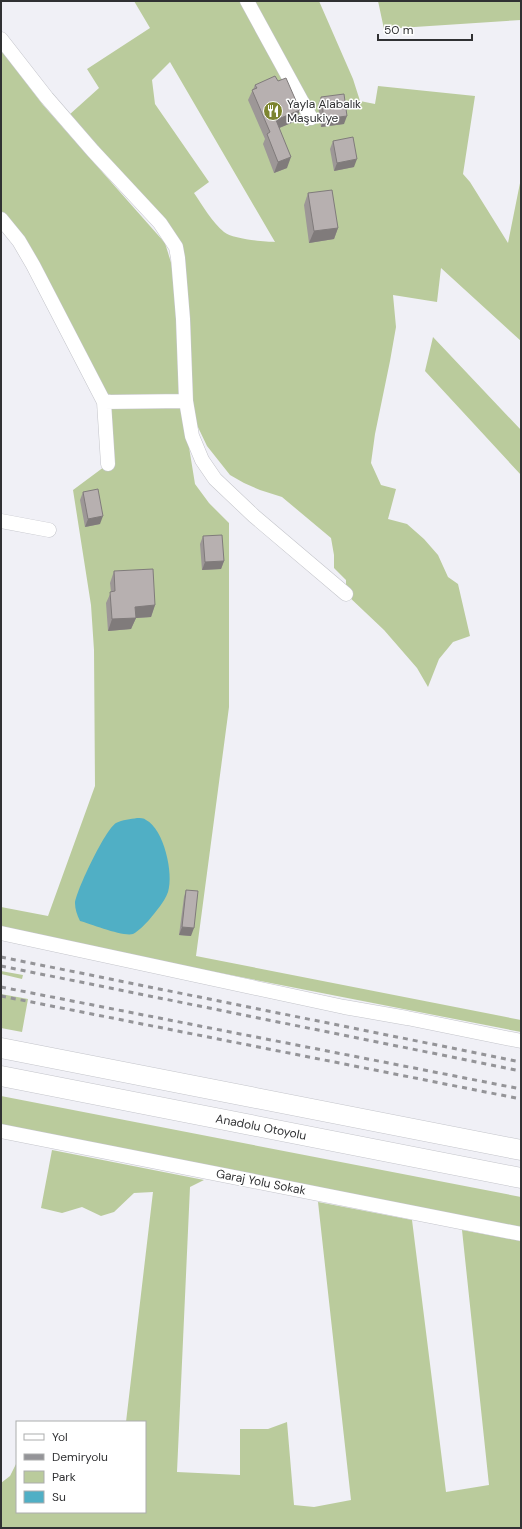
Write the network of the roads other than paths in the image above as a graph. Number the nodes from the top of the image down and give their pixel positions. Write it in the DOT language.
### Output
graph roads {
  1 [pos="247,1"];
  2 [pos="1,39"];
  3 [pos="311,118"];
  4 [pos="1,219"];
  5 [pos="186,401"];
  6 [pos="104,402"];
  7 [pos="108,464"];
  8 [pos="1,521"];
  9 [pos="49,530"];
  10 [pos="346,594"];
  11 [pos="1,933"];
  12 [pos="521,1041"];
  13 [pos="1,1048"];
  14 [pos="1,1076"];
  15 [pos="1,1131"];
  16 [pos="521,1150"];
  17 [pos="521,1178"];
  18 [pos="521,1234"];
  1 -- 3 [label="street"];
  2 -- 5 [label="street"];
  4 -- 6 [label="street"];
  5 -- 6 [label="street"];
  5 -- 10 [label="street"];
  6 -- 7 [label="street"];
  8 -- 9 [label="street"];
  11 -- 12 [label="street"];
  13 -- 16 [label="highway"];
  14 -- 17 [label="highway, Anadolu Otoyolu"];
  15 -- 18 [label="street, Garaj Yolu Sokak"];
}
